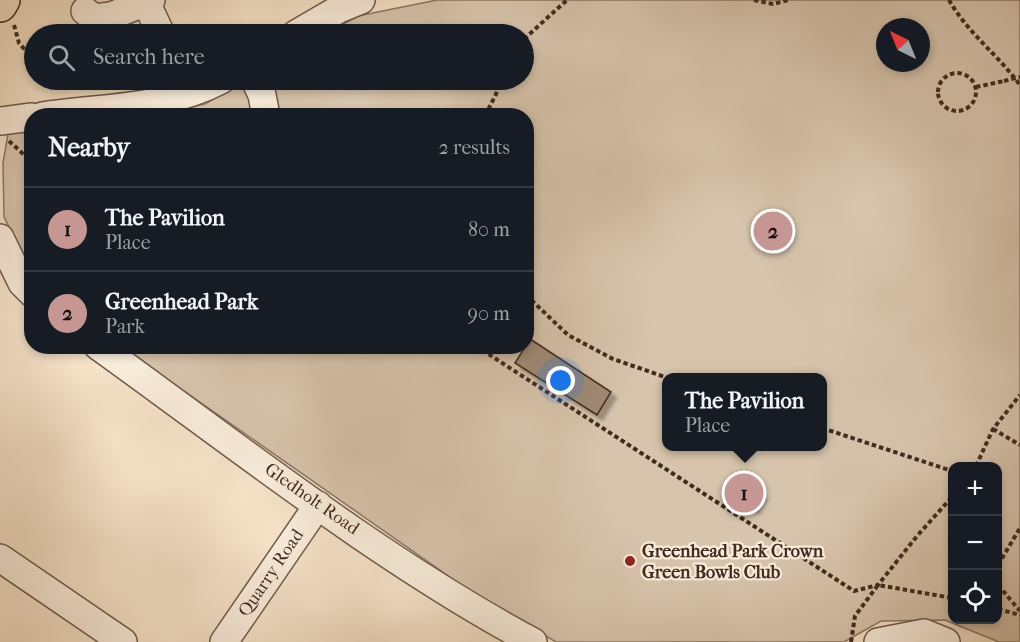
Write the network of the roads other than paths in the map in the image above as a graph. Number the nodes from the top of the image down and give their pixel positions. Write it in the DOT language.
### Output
graph roads {
  1 [pos="362,0"];
  2 [pos="148,1"];
  3 [pos="85,11"];
  4 [pos="157,24"];
  5 [pos="313,24"];
  6 [pos="178,90"];
  7 [pos="260,90"];
  8 [pos="120,108"];
  9 [pos="264,108"];
  10 [pos="24,121"];
  11 [pos="4,130"];
  12 [pos="1,245"];
  13 [pos="24,285"];
  14 [pos="109,354"];
  15 [pos="318,505"];
  16 [pos="0,558"];
  17 [pos="123,642"];
  18 [pos="224,642"];
  19 [pos="533,642"];
  20 [pos="878,642"];
  21 [pos="946,642"];
  1 -- 5 [label="street"];
  2 -- 3 [label="street"];
  2 -- 4 [label="street"];
  6 -- 8 [label="street"];
  7 -- 9 [label="street"];
  10 -- 11 [label="street"];
  12 -- 13 [label="street"];
  14 -- 15 [label="street, Gledholt Road"];
  15 -- 18 [label="street, Quarry Road"];
  15 -- 19 [label="street, Gledholt Road"];
  16 -- 17 [label="street"];
  20 -- 21 [label="street"];
}
